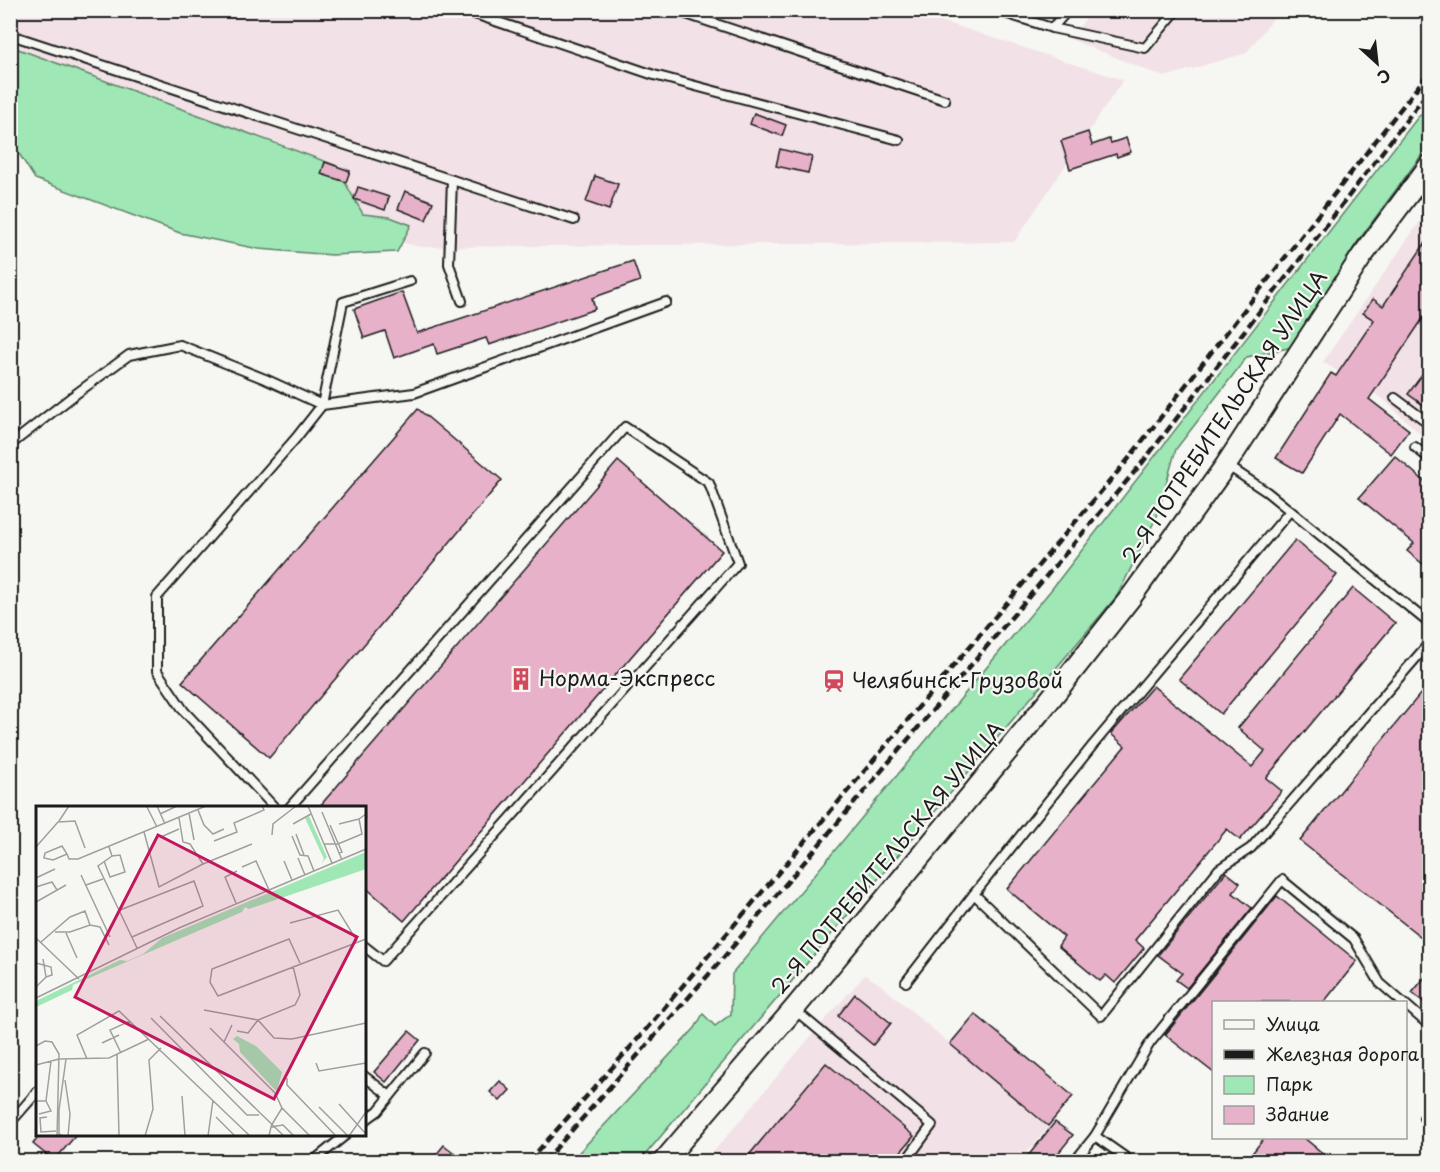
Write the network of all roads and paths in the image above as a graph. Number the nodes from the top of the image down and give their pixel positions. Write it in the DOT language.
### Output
graph roads {
  1 [pos="463,10"];
  2 [pos="674,10"];
  3 [pos="994,10"];
  4 [pos="1068,10"];
  5 [pos="1177,10"];
  6 [pos="1052,28"];
  7 [pos="10,33"];
  8 [pos="945,100"];
  9 [pos="899,140"];
  10 [pos="1430,165"];
  11 [pos="452,180"];
  12 [pos="574,220"];
  13 [pos="410,281"];
  14 [pos="462,301"];
  15 [pos="666,302"];
  16 [pos="1395,398"];
  17 [pos="322,405"];
  18 [pos="1430,423"];
  19 [pos="10,445"];
  20 [pos="1415,447"];
  21 [pos="1430,459"];
  22 [pos="1226,465"];
  23 [pos="1290,511"];
  24 [pos="1430,624"];
  25 [pos="1430,642"];
  26 [pos="273,806"];
  27 [pos="290,806"];
  28 [pos="974,894"];
  29 [pos="366,948"];
  30 [pos="906,982"];
  31 [pos="1401,1001"];
  32 [pos="1407,1006"];
  33 [pos="794,1009"];
  34 [pos="1430,1026"];
  35 [pos="425,1053"];
  36 [pos="366,1078"];
  37 [pos="36,1093"];
  38 [pos="390,1096"];
  39 [pos="366,1120"];
  40 [pos="10,1123"];
  41 [pos="344,1136"];
  42 [pos="1095,1136"];
  43 [pos="10,1158"];
  44 [pos="19,1161"];
  45 [pos="312,1161"];
  46 [pos="663,1161"];
  47 [pos="905,1161"];
  48 [pos="1074,1161"];
  49 [pos="1132,1161"];
  1 -- 9 [label="lane"];
  2 -- 8 [label="lane"];
  3 -- 6 [label="lane"];
  4 -- 6 [label="lane"];
  5 -- 6 [label="lane"];
  7 -- 11 [label="lane"];
  10 -- 22 [label="street, 2-Я ПОТРЕБИТЕЛЬСКАЯ УЛИЦА"];
  11 -- 12 [label="lane"];
  11 -- 14 [label="lane"];
  13 -- 17 [label="lane"];
  15 -- 17 [label="lane"];
  16 -- 18 [label="lane"];
  17 -- 19 [label="lane"];
  17 -- 26 [label="lane"];
  20 -- 21 [label="lane"];
  22 -- 23 [label="lane"];
  22 -- 33 [label="street, 2-Я ПОТРЕБИТЕЛЬСКАЯ УЛИЦА"];
  23 -- 24 [label="lane"];
  23 -- 28 [label="lane"];
  25 -- 28 [label="lane"];
  27 -- 29 [label="lane"];
  28 -- 30 [label="lane"];
  31 -- 42 [label="lane"];
  32 -- 34 [label="lane"];
  33 -- 46 [label="street, 2-Я ПОТРЕБИТЕЛЬСКАЯ УЛИЦА"];
  33 -- 47 [label="lane"];
  35 -- 38 [label="lane"];
  36 -- 38 [label="lane"];
  37 -- 40 [label="lane"];
  38 -- 39 [label="lane"];
  41 -- 45 [label="lane"];
  42 -- 48 [label="lane"];
  42 -- 49 [label="lane"];
  43 -- 44 [label="lane"];
}
